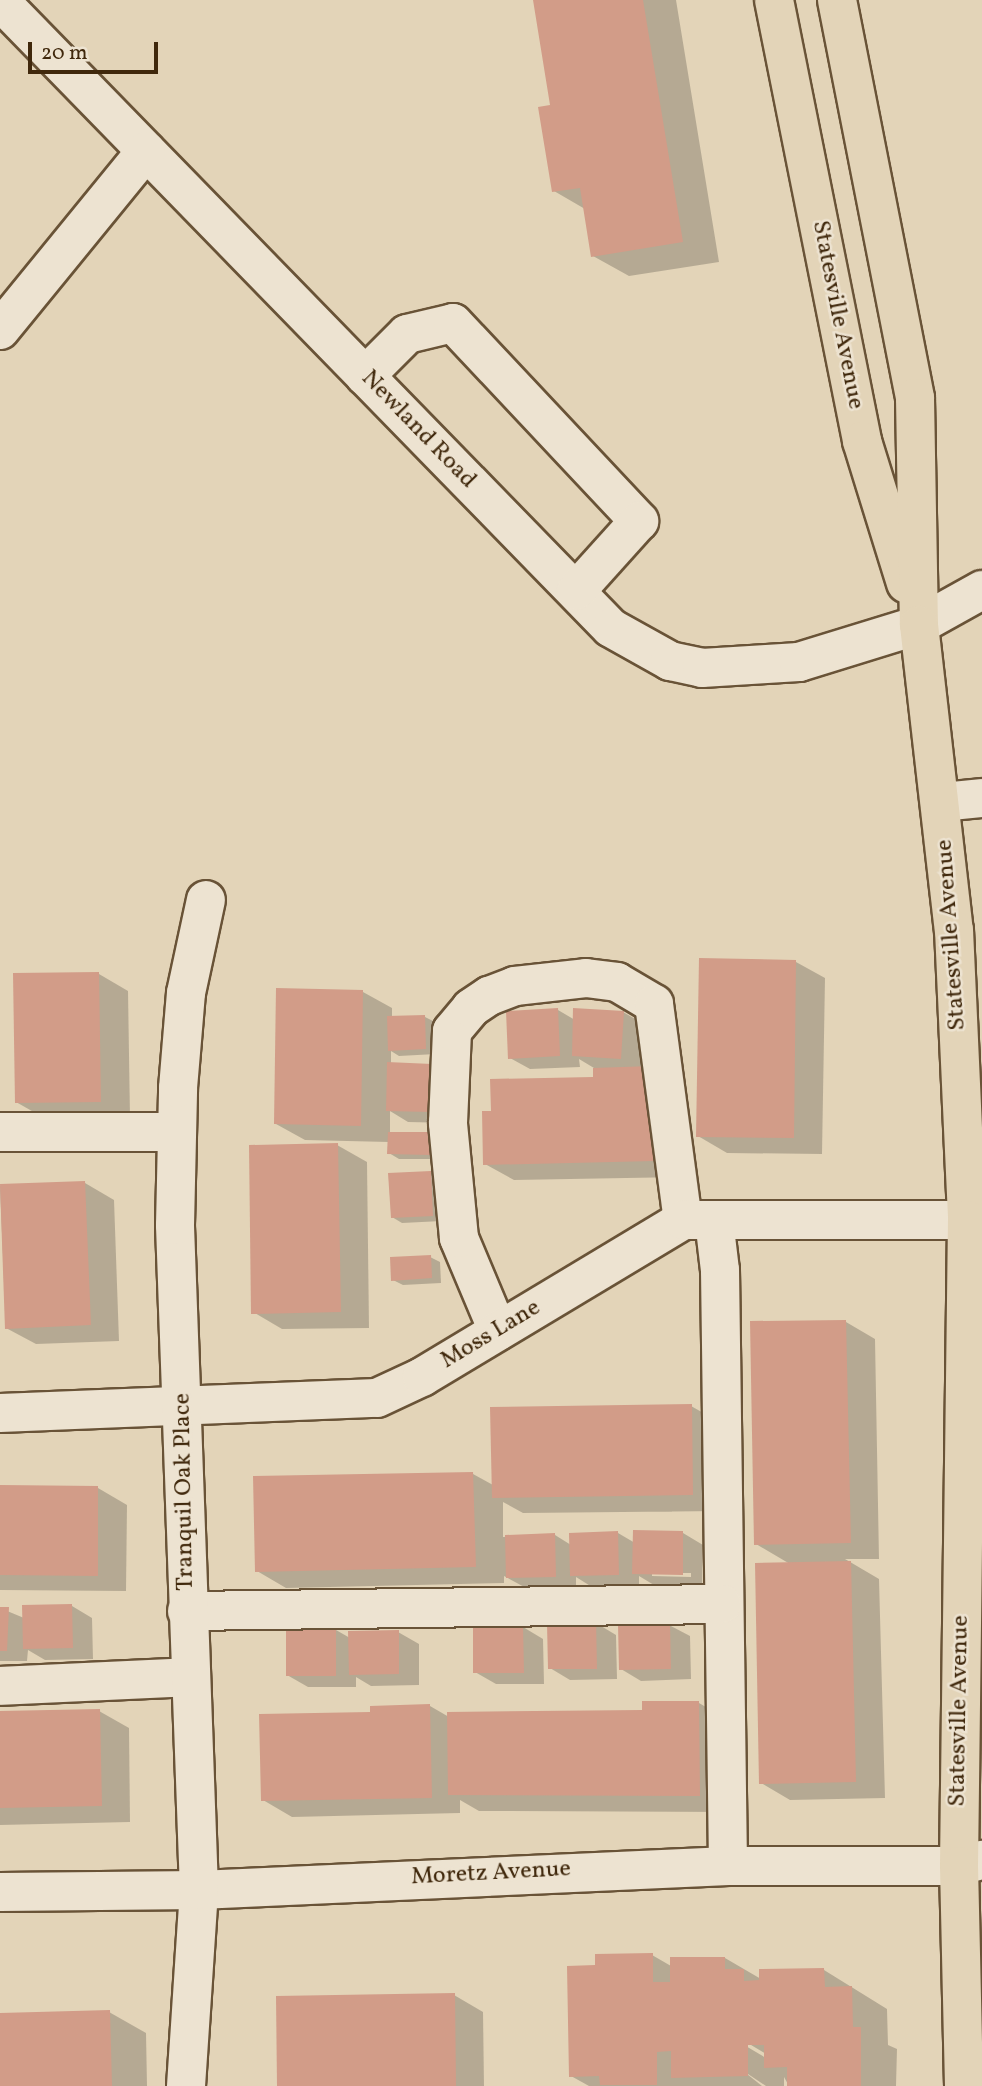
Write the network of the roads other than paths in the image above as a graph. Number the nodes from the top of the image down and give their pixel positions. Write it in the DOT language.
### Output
graph roads {
  1 [pos="774,0"];
  2 [pos="837,0"];
  3 [pos="0,1"];
  4 [pos="146,151"];
  5 [pos="0,330"];
  6 [pos="365,376"];
  7 [pos="982,590"];
  8 [pos="576,591"];
  9 [pos="919,625"];
  10 [pos="982,798"];
  11 [pos="942,802"];
  12 [pos="206,900"];
  13 [pos="972,1084"];
  14 [pos="0,1132"];
  15 [pos="177,1132"];
  16 [pos="698,1220"];
  17 [pos="972,1234"];
  18 [pos="498,1331"];
  19 [pos="184,1406"];
  20 [pos="0,1413"];
  21 [pos="722,1604"];
  22 [pos="187,1611"];
  23 [pos="190,1677"];
  24 [pos="0,1686"];
  25 [pos="970,1863"];
  26 [pos="728,1866"];
  27 [pos="199,1890"];
  28 [pos="0,1892"];
  29 [pos="970,2068"];
  30 [pos="186,2086"];
  1 -- 9 [label="main road, Statesville Avenue"];
  2 -- 9 [label="main road, Statesville Avenue"];
  3 -- 4 [label="street, Newland Road"];
  4 -- 5 [label="street"];
  4 -- 6 [label="street, Newland Road"];
  6 -- 8 [label="street, Newland Road"];
  6 -- 8 [label="street"];
  7 -- 9 [label="street, Newland Road"];
  8 -- 9 [label="street, Newland Road"];
  9 -- 11 [label="main road, Statesville Avenue"];
  10 -- 11 [label="street"];
  11 -- 13 [label="main road, Statesville Avenue"];
  12 -- 15 [label="street, Tranquil Oak Place"];
  13 -- 17 [label="main road, Statesville Avenue"];
  14 -- 15 [label="street"];
  15 -- 19 [label="street, Tranquil Oak Place"];
  16 -- 17 [label="street"];
  16 -- 18 [label="street, Moss Lane"];
  16 -- 18 [label="street"];
  16 -- 21 [label="street"];
  17 -- 25 [label="main road, Statesville Avenue"];
  18 -- 19 [label="street, Moss Lane"];
  19 -- 20 [label="street, Moss Lane"];
  19 -- 22 [label="street, Tranquil Oak Place"];
  21 -- 22 [label="street"];
  21 -- 26 [label="street"];
  22 -- 23 [label="street, Tranquil Oak Place"];
  23 -- 24 [label="street"];
  23 -- 27 [label="street, Tranquil Oak Place"];
  25 -- 26 [label="street, Moretz Avenue"];
  25 -- 29 [label="main road, Statesville Avenue"];
  26 -- 27 [label="street, Moretz Avenue"];
  27 -- 28 [label="street, Moretz Avenue"];
  27 -- 30 [label="street, Tranquil Oak Place"];
}
